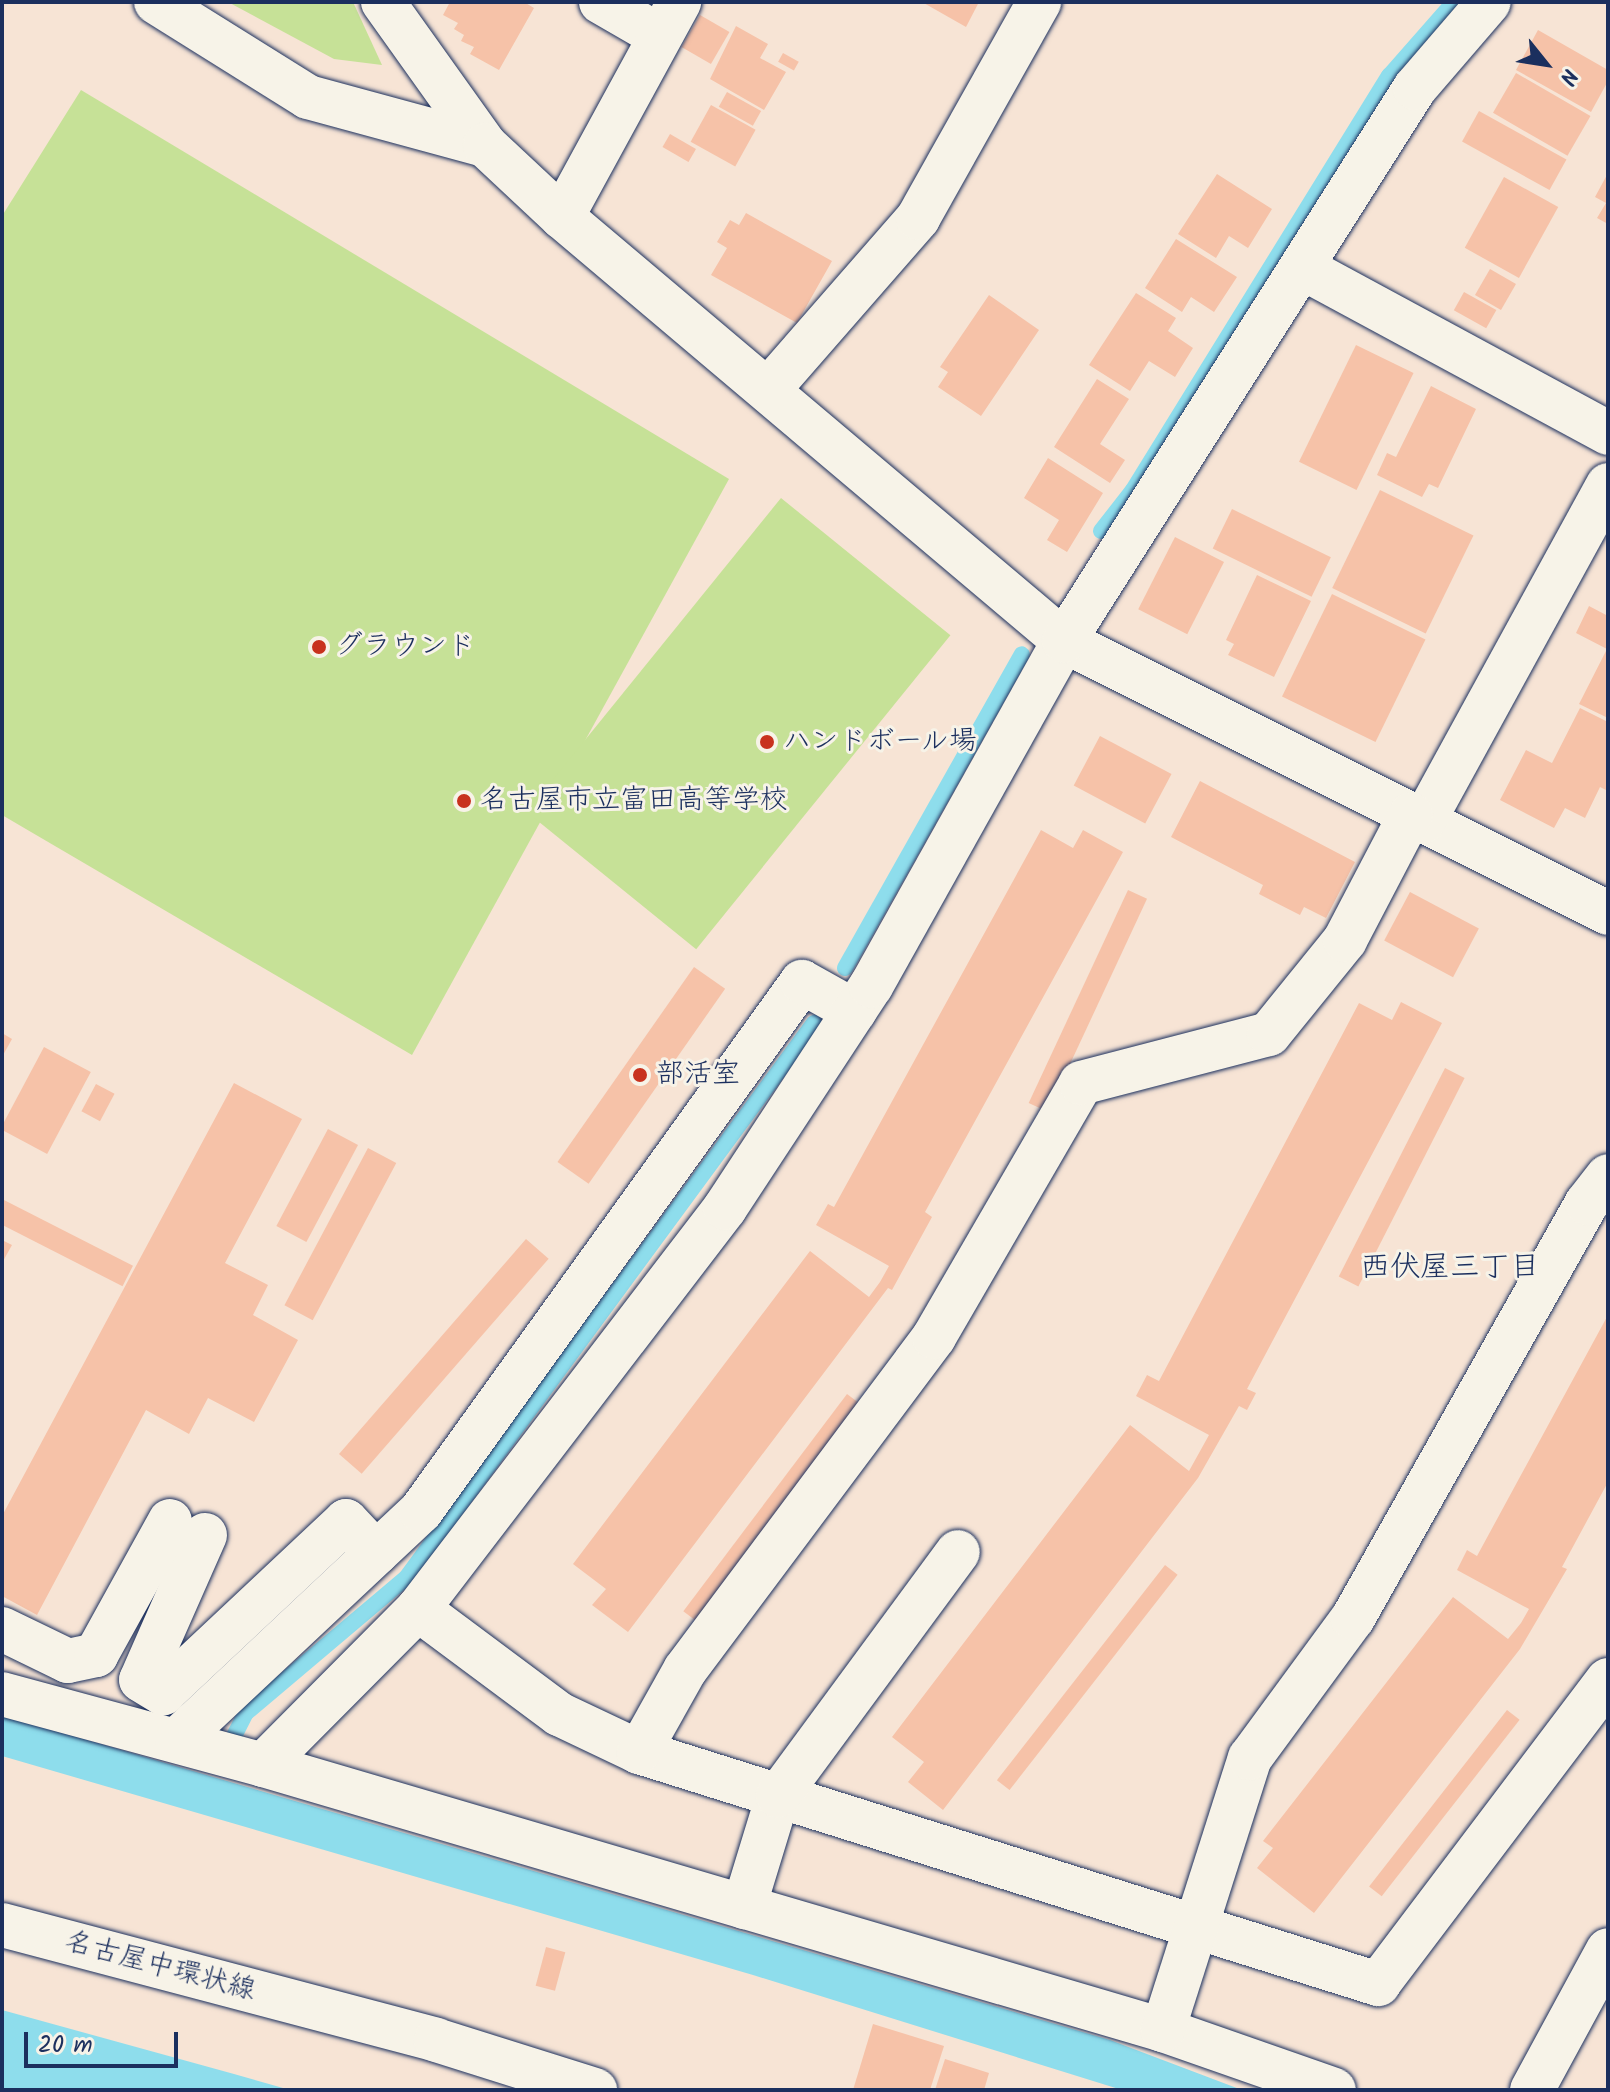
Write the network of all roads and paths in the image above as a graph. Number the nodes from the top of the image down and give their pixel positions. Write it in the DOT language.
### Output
graph roads {
  1 [pos="156,2"];
  2 [pos="383,2"];
  3 [pos="601,2"];
  4 [pos="1039,2"];
  5 [pos="1489,2"];
  6 [pos="670,19"];
  7 [pos="485,145"];
  8 [pos="562,217"];
  9 [pos="1303,268"];
  10 [pos="769,389"];
  11 [pos="1608,433"];
  12 [pos="1608,485"];
  13 [pos="1064,641"];
  14 [pos="1418,818"];
  15 [pos="1608,913"];
  16 [pos="854,1011"];
  17 [pos="1608,1176"];
  18 [pos="958,1552"];
  19 [pos="376,1553"];
  20 [pos="418,1609"];
  21 [pos="2,1629"];
  22 [pos="1608,1680"];
  23 [pos="2,1694"];
  24 [pos="177,1740"];
  25 [pos="639,1752"];
  26 [pos="263,1765"];
  27 [pos="778,1796"];
  28 [pos="744,1907"];
  29 [pos="2,1925"];
  30 [pos="1196,1927"];
  31 [pos="1608,1950"];
  32 [pos="1163,2030"];
  33 [pos="595,2090"];
  34 [pos="1334,2090"];
  35 [pos="1532,2090"];
  1 -- 7 [label="street"];
  2 -- 7 [label="street"];
  3 -- 6 [label="street"];
  4 -- 10 [label="street"];
  5 -- 9 [label="street"];
  6 -- 8 [label="street"];
  7 -- 8 [label="street"];
  8 -- 10 [label="street"];
  9 -- 11 [label="street"];
  9 -- 13 [label="street"];
  10 -- 13 [label="street"];
  12 -- 14 [label="street"];
  13 -- 14 [label="street"];
  13 -- 16 [label="street"];
  14 -- 15 [label="street"];
  14 -- 25 [label="street"];
  16 -- 19 [label="street"];
  16 -- 20 [label="street"];
  17 -- 30 [label="street"];
  18 -- 27 [label="street"];
  19 -- 21 [label="street"];
  19 -- 24 [label="street"];
  20 -- 25 [label="street"];
  20 -- 26 [label="street"];
  22 -- 30 [label="street"];
  23 -- 24 [label="street"];
  24 -- 26 [label="street"];
  25 -- 27 [label="street"];
  26 -- 28 [label="street"];
  27 -- 28 [label="street"];
  27 -- 30 [label="street"];
  28 -- 32 [label="street"];
  29 -- 33 [label="street, 名古屋中環状線"];
  30 -- 32 [label="street"];
  31 -- 35 [label="street"];
  32 -- 34 [label="street"];
}
